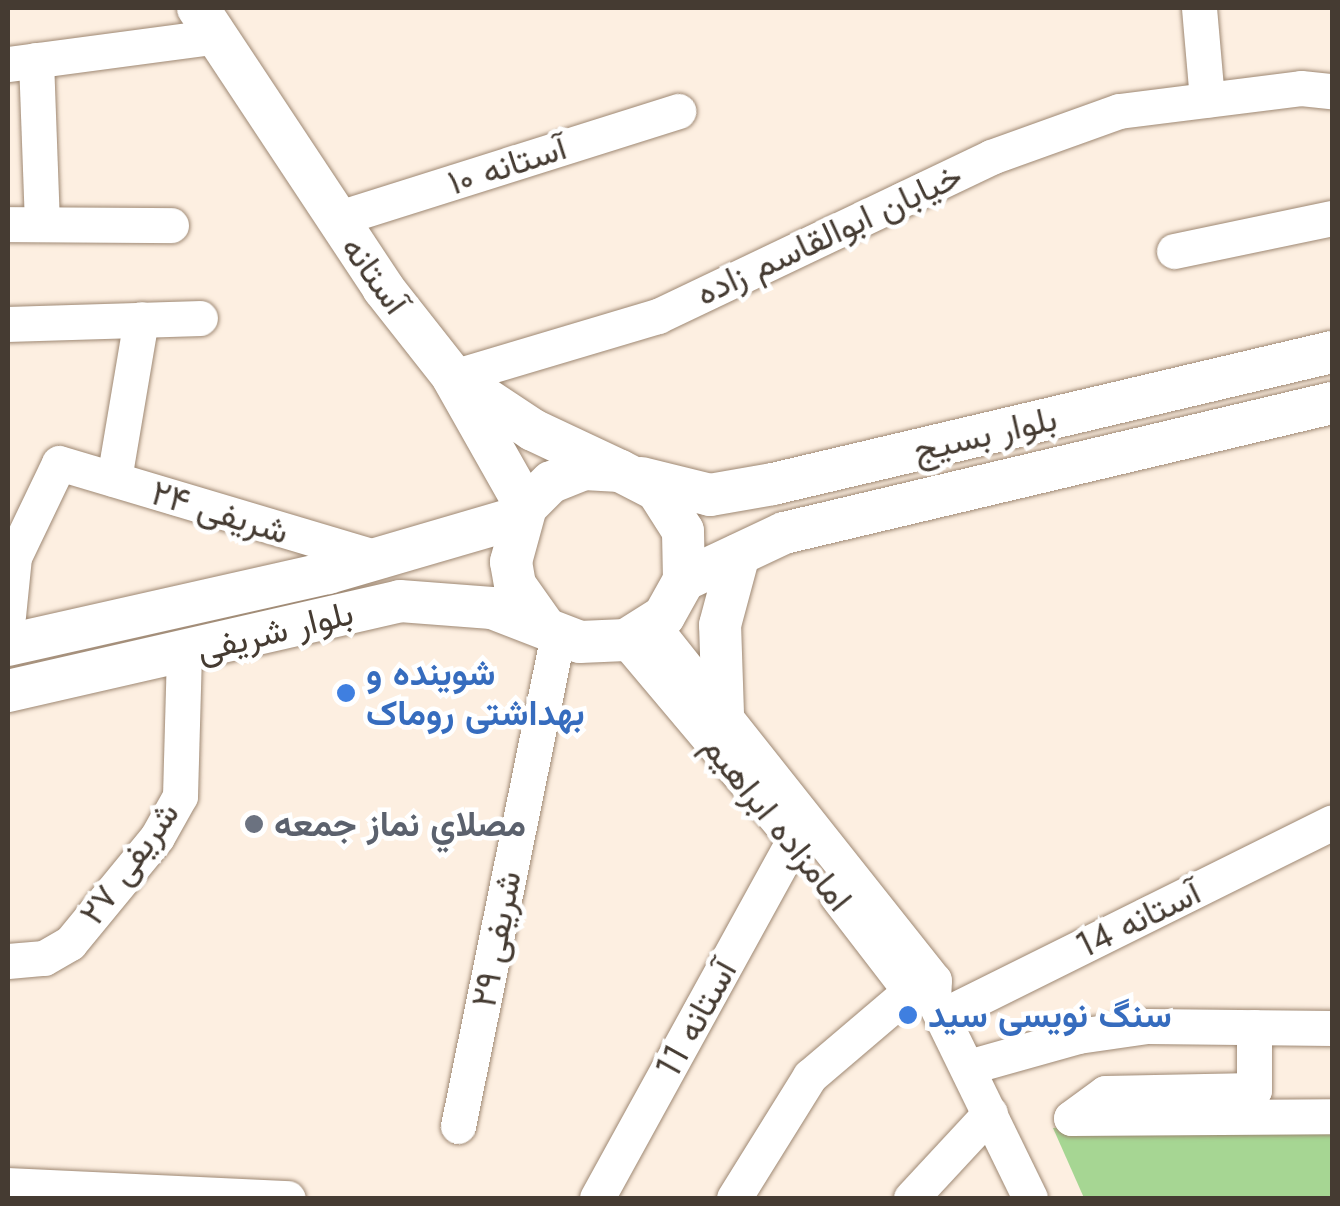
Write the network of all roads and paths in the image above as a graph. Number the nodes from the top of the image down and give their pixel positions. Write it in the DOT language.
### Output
graph roads {
  1 [pos="1199,8"];
  2 [pos="208,22"];
  3 [pos="22,62"];
  4 [pos="1332,91"];
  5 [pos="1207,100"];
  6 [pos="678,111"];
  7 [pos="1332,218"];
  8 [pos="336,219"];
  9 [pos="25,224"];
  10 [pos="172,226"];
  11 [pos="1174,251"];
  12 [pos="200,318"];
  13 [pos="140,319"];
  14 [pos="8,324"];
  15 [pos="1332,352"];
  16 [pos="453,377"];
  17 [pos="1332,403"];
  18 [pos="628,474"];
  19 [pos="114,478"];
  20 [pos="522,512"];
  21 [pos="739,554"];
  22 [pos="394,556"];
  23 [pos="684,580"];
  24 [pos="419,600"];
  25 [pos="8,616"];
  26 [pos="550,629"];
  27 [pos="640,633"];
  28 [pos="8,645"];
  29 [pos="184,654"];
  30 [pos="8,691"];
  31 [pos="724,714"];
  32 [pos="1332,822"];
  33 [pos="794,840"];
  34 [pos="8,961"];
  35 [pos="929,1002"];
  36 [pos="1254,1027"];
  37 [pos="1332,1028"];
  38 [pos="968,1067"];
  39 [pos="990,1114"];
  40 [pos="1332,1116"];
  41 [pos="458,1126"];
  42 [pos="8,1185"];
  43 [pos="134,1194"];
  44 [pos="288,1197"];
  45 [pos="598,1198"];
  46 [pos="734,1198"];
  47 [pos="910,1198"];
  48 [pos="1030,1198"];
  1 -- 5 [label="street"];
  2 -- 3 [label="street"];
  2 -- 8 [label="main road, آستانه"];
  3 -- 9 [label="street"];
  4 -- 5 [label="street, خیابان ابوالقاسم زاده"];
  5 -- 16 [label="street, خیابان ابوالقاسم زاده"];
  6 -- 8 [label="street, آستانه ۱۰"];
  7 -- 11 [label="street"];
  8 -- 16 [label="main road, آستانه"];
  9 -- 10 [label="street"];
  12 -- 13 [label="street"];
  13 -- 14 [label="street"];
  13 -- 19 [label="street"];
  15 -- 18 [label="main road, بلوار بسیج"];
  16 -- 18 [label="main road, آستانه"];
  16 -- 20 [label="main road"];
  17 -- 21 [label="main road, بلوار بسیج"];
  18 -- 20 [label="main road"];
  18 -- 23 [label="main road"];
  19 -- 22 [label="street, شریفی ۲۴"];
  19 -- 25 [label="street, شریفی ۲۴"];
  20 -- 22 [label="main road, بلوار شریفی"];
  20 -- 26 [label="main road"];
  21 -- 23 [label="main road, بلوار بسیج"];
  21 -- 31 [label="main road"];
  22 -- 24 [label="main road"];
  22 -- 28 [label="main road, بلوار شریفی"];
  23 -- 27 [label="main road"];
  24 -- 26 [label="main road, بلوار شریفی"];
  24 -- 29 [label="main road, بلوار شریفی"];
  26 -- 27 [label="main road"];
  26 -- 41 [label="street, شریفی ۲۹"];
  27 -- 31 [label="street, امامزاده ابراهیم"];
  27 -- 33 [label="street, امامزاده ابراهیم"];
  29 -- 30 [label="main road, بلوار شریفی"];
  29 -- 34 [label="street, شریفی ۲۷"];
  31 -- 35 [label="street, امامزاده ابراهیم"];
  32 -- 35 [label="street, آستانه 14"];
  33 -- 35 [label="street, امامزاده ابراهیم"];
  33 -- 45 [label="street, آستانه 11"];
  35 -- 38 [label="street, امامزاده ابراهیم"];
  35 -- 46 [label="street, آستانه 14"];
  36 -- 37 [label="street"];
  36 -- 38 [label="street"];
  36 -- 40 [label="street"];
  38 -- 39 [label="street, امامزاده ابراهیم"];
  39 -- 47 [label="street"];
  39 -- 48 [label="street, امامزاده ابراهیم"];
  42 -- 43 [label="street"];
  43 -- 44 [label="street"];
}
